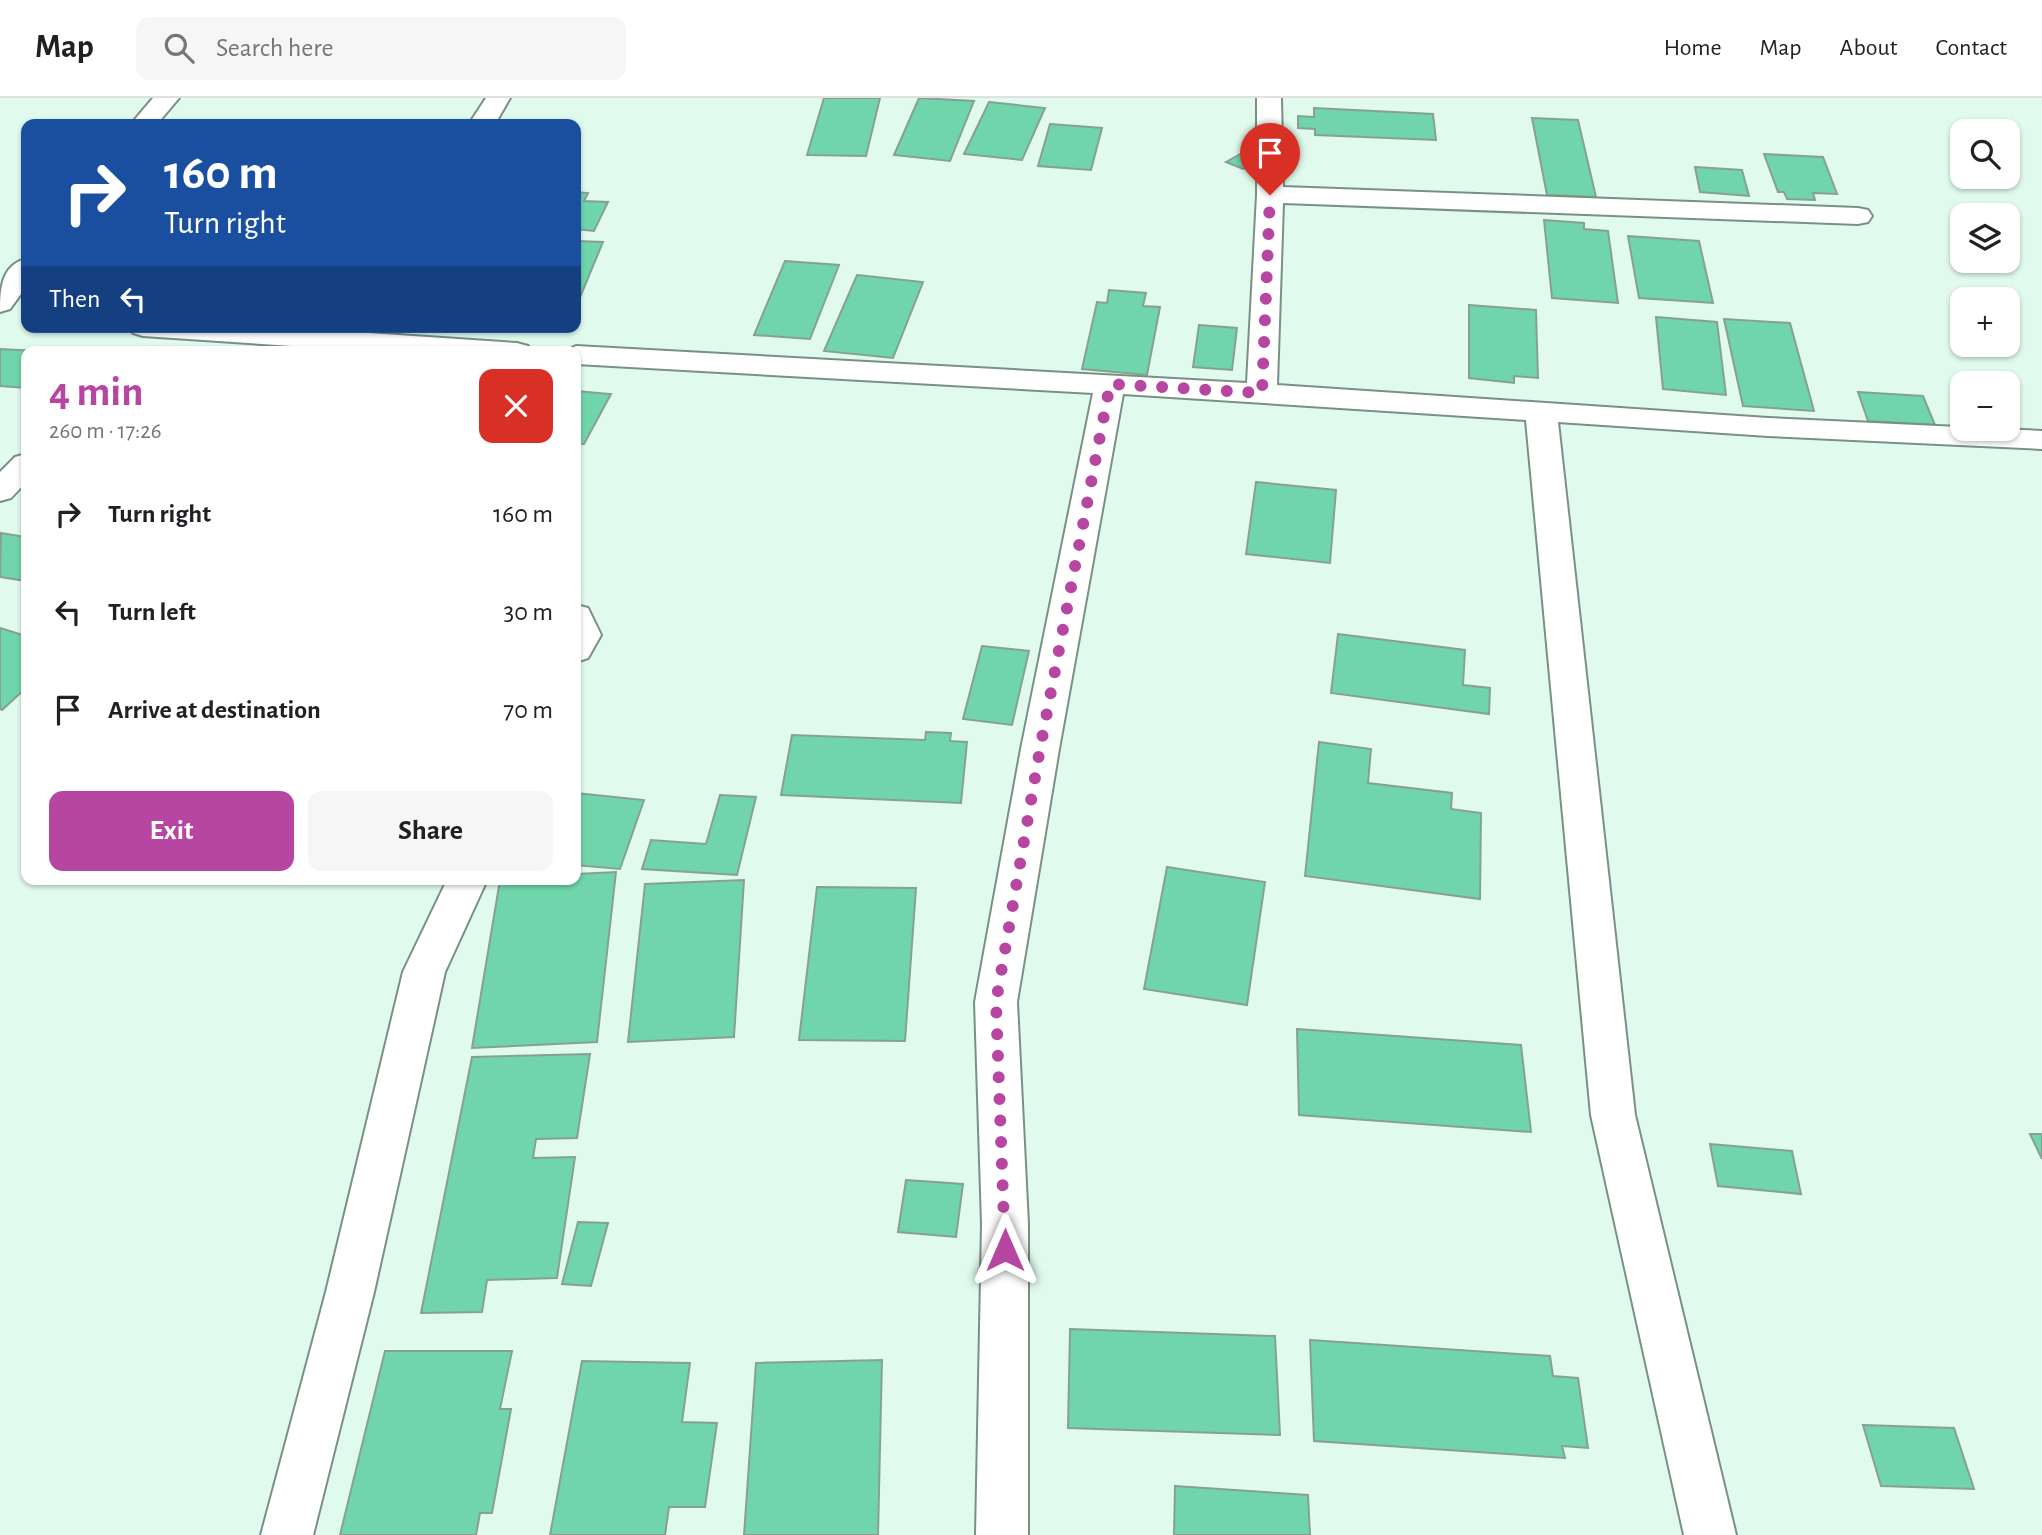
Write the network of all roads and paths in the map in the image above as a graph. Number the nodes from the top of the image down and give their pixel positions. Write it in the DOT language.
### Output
graph roads {
  1 [pos="167,98"];
  2 [pos="498,98"];
  3 [pos="1269,98"];
  4 [pos="148,119"];
  5 [pos="485,119"];
  6 [pos="1270,195"];
  7 [pos="1858,216"];
  8 [pos="21,274"];
  9 [pos="0,303"];
  10 [pos="0,318"];
  11 [pos="21,319"];
  12 [pos="148,333"];
  13 [pos="320,333"];
  14 [pos="354,334"];
  15 [pos="136,346"];
  16 [pos="462,346"];
  17 [pos="581,355"];
  18 [pos="1110,384"];
  19 [pos="1262,393"];
  20 [pos="1541,412"];
  21 [pos="2042,440"];
  22 [pos="21,469"];
  23 [pos="0,491"];
  24 [pos="465,885"];
  25 [pos="287,1535"];
  26 [pos="1002,1535"];
  27 [pos="1710,1535"];
  1 -- 4 [label="street"];
  2 -- 5 [label="street"];
  3 -- 6 [label="street"];
  6 -- 7 [label="street"];
  6 -- 19 [label="street"];
  8 -- 9 [label="street"];
  10 -- 11 [label="street"];
  12 -- 15 [label="street"];
  13 -- 14 [label="street"];
  14 -- 16 [label="street"];
  17 -- 18 [label="street"];
  18 -- 19 [label="street"];
  18 -- 26 [label="street"];
  19 -- 20 [label="street"];
  20 -- 21 [label="street"];
  20 -- 27 [label="street"];
  22 -- 23 [label="street"];
  24 -- 25 [label="street"];
}
